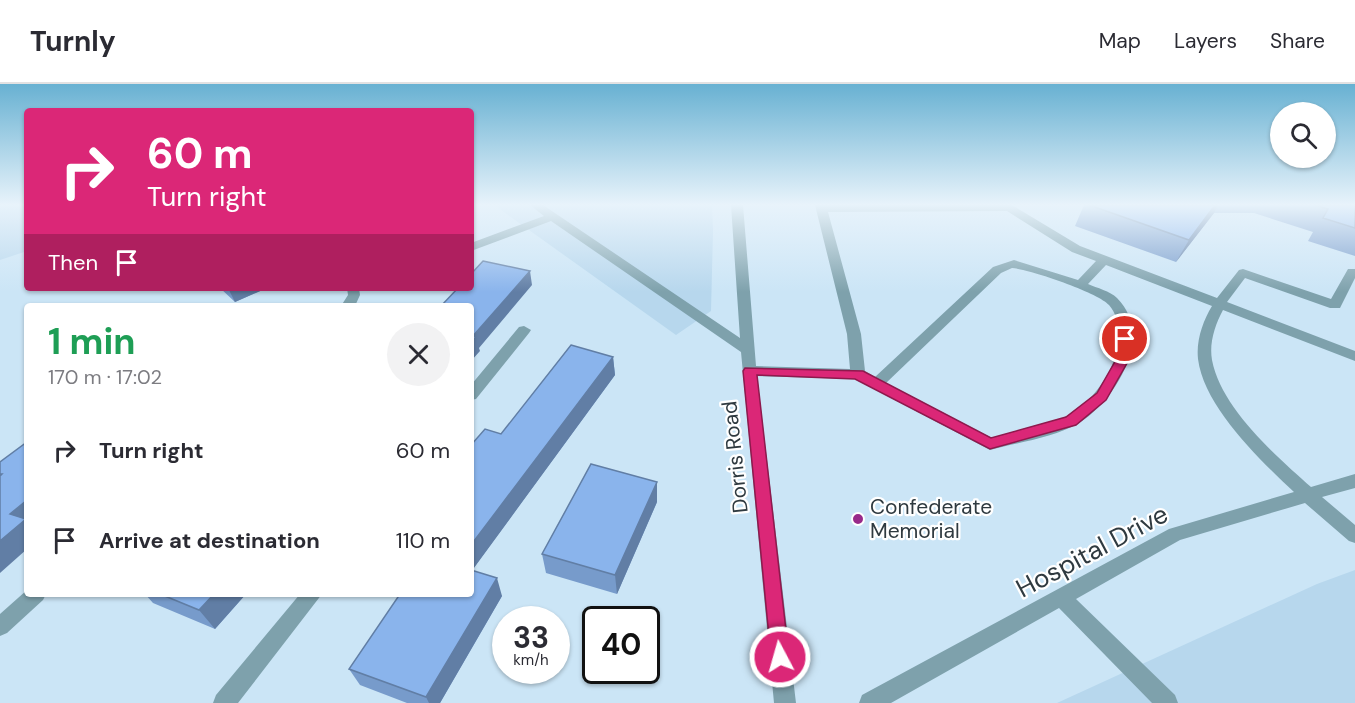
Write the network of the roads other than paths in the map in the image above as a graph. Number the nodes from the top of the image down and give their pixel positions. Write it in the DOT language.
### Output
graph roads {
  1 [pos="506,234"];
  2 [pos="577,234"];
  3 [pos="739,234"];
  4 [pos="827,234"];
  5 [pos="1050,234"];
  6 [pos="474,246"];
  7 [pos="1104,260"];
  8 [pos="1355,273"];
  9 [pos="1079,286"];
  10 [pos="1218,304"];
  11 [pos="524,330"];
  12 [pos="748,350"];
  13 [pos="1355,356"];
  14 [pos="749,371"];
  15 [pos="858,374"];
  16 [pos="876,384"];
  17 [pos="474,391"];
  18 [pos="1355,481"];
  19 [pos="1307,495"];
  20 [pos="1355,536"];
  21 [pos="33,597"];
  22 [pos="310,597"];
  23 [pos="1061,597"];
  24 [pos="0,627"];
  25 [pos="225,703"];
  26 [pos="785,703"];
  27 [pos="870,703"];
  28 [pos="1167,703"];
  1 -- 6 [label="street"];
  2 -- 12 [label="street"];
  3 -- 12 [label="street, Dorris Road"];
  4 -- 15 [label="street"];
  5 -- 7 [label="street"];
  7 -- 9 [label="street"];
  7 -- 10 [label="street"];
  8 -- 10 [label="street"];
  9 -- 16 [label="street"];
  9 -- 16 [label="street"];
  10 -- 13 [label="street"];
  10 -- 19 [label="street"];
  11 -- 17 [label="street"];
  12 -- 14 [label="street, Dorris Road"];
  14 -- 15 [label="street"];
  14 -- 26 [label="street, Dorris Road"];
  15 -- 16 [label="street"];
  18 -- 19 [label="street, Hospital Drive"];
  19 -- 20 [label="street"];
  19 -- 23 [label="street, Hospital Drive"];
  21 -- 24 [label="street"];
  22 -- 25 [label="street"];
  23 -- 27 [label="street, Hospital Drive"];
  23 -- 28 [label="street"];
}
